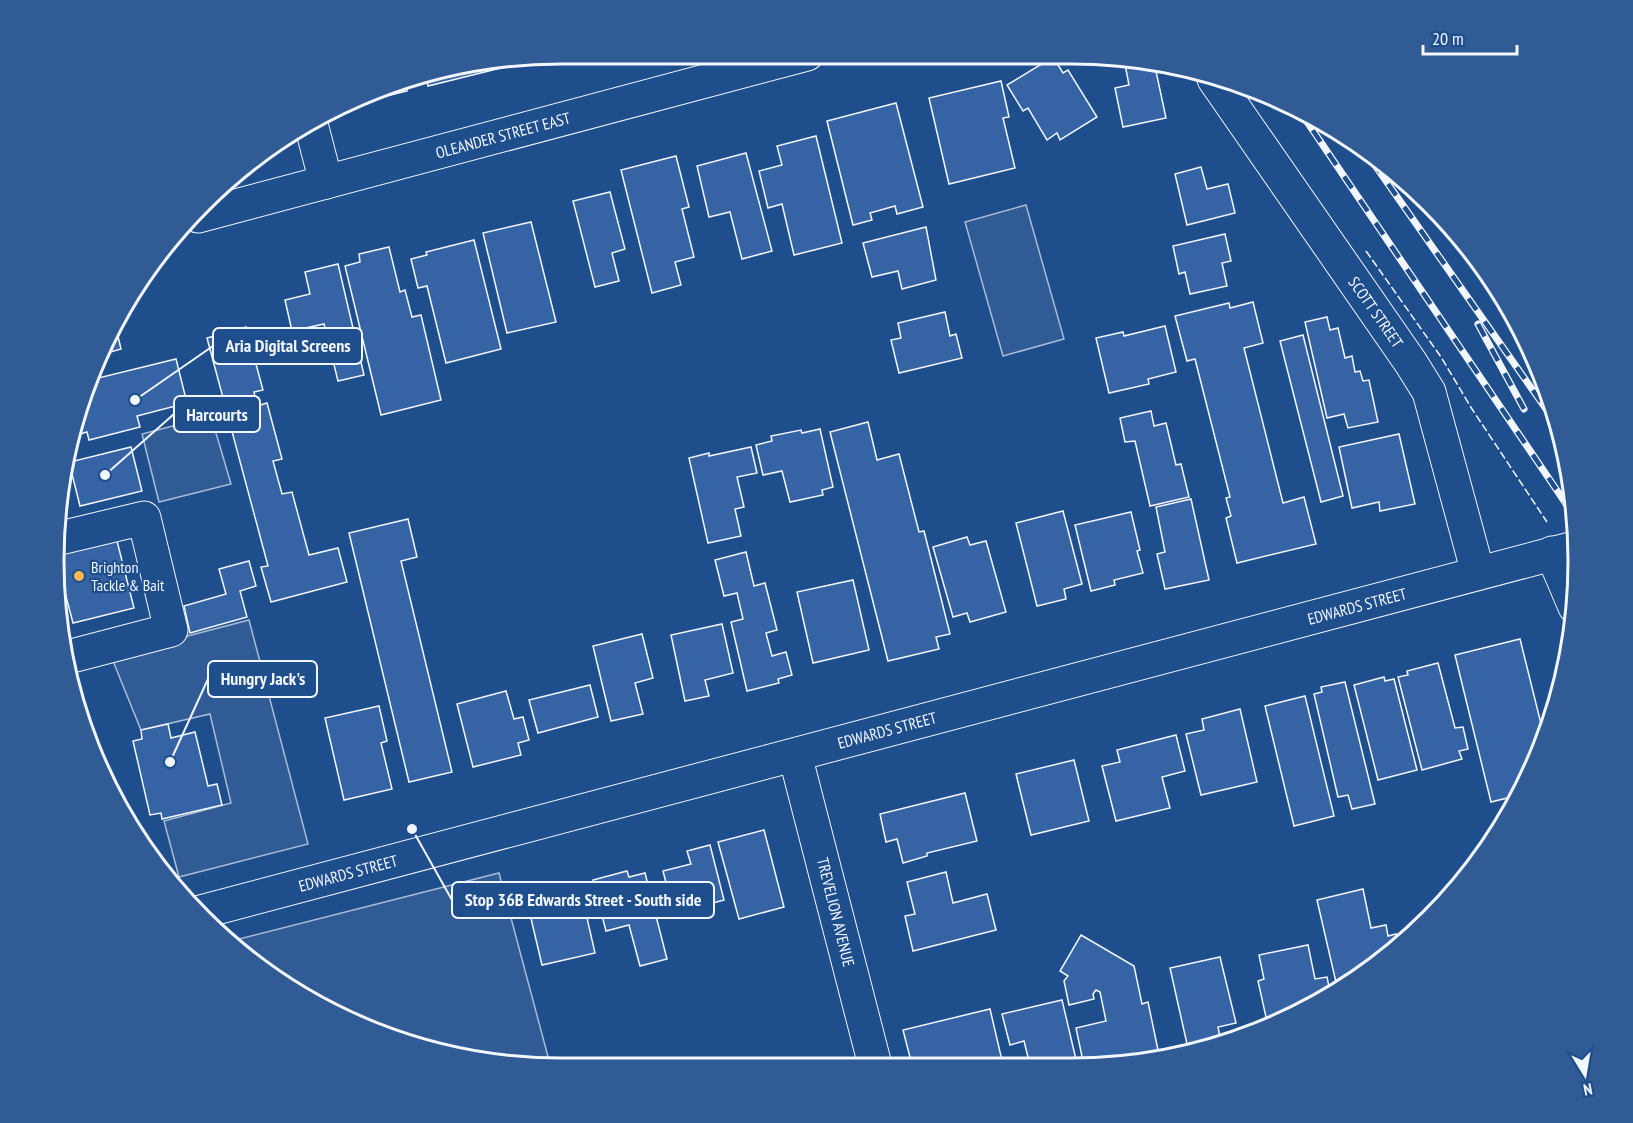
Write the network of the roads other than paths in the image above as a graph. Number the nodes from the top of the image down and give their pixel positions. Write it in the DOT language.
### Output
graph roads {
  1 [pos="730,64"];
  2 [pos="714,66"];
  3 [pos="1220,87"];
  4 [pos="313,131"];
  5 [pos="326,182"];
  6 [pos="207,214"];
  7 [pos="66,537"];
  8 [pos="1565,550"];
  9 [pos="1568,566"];
  10 [pos="1478,573"];
  11 [pos="74,655"];
  12 [pos="795,754"];
  13 [pos="207,910"];
  14 [pos="873,1058"];
  1 -- 2 [label="street, OLEANDER STREET EAST"];
  2 -- 5 [label="street, OLEANDER STREET EAST"];
  3 -- 10 [label="street, SCOTT STREET"];
  4 -- 5 [label="street"];
  5 -- 6 [label="street, OLEANDER STREET EAST"];
  7 -- 11 [label="street"];
  8 -- 9 [label="street"];
  8 -- 10 [label="street, EDWARDS STREET"];
  10 -- 12 [label="street, EDWARDS STREET"];
  12 -- 13 [label="street, EDWARDS STREET"];
  12 -- 14 [label="street, TREVELION AVENUE"];
}
